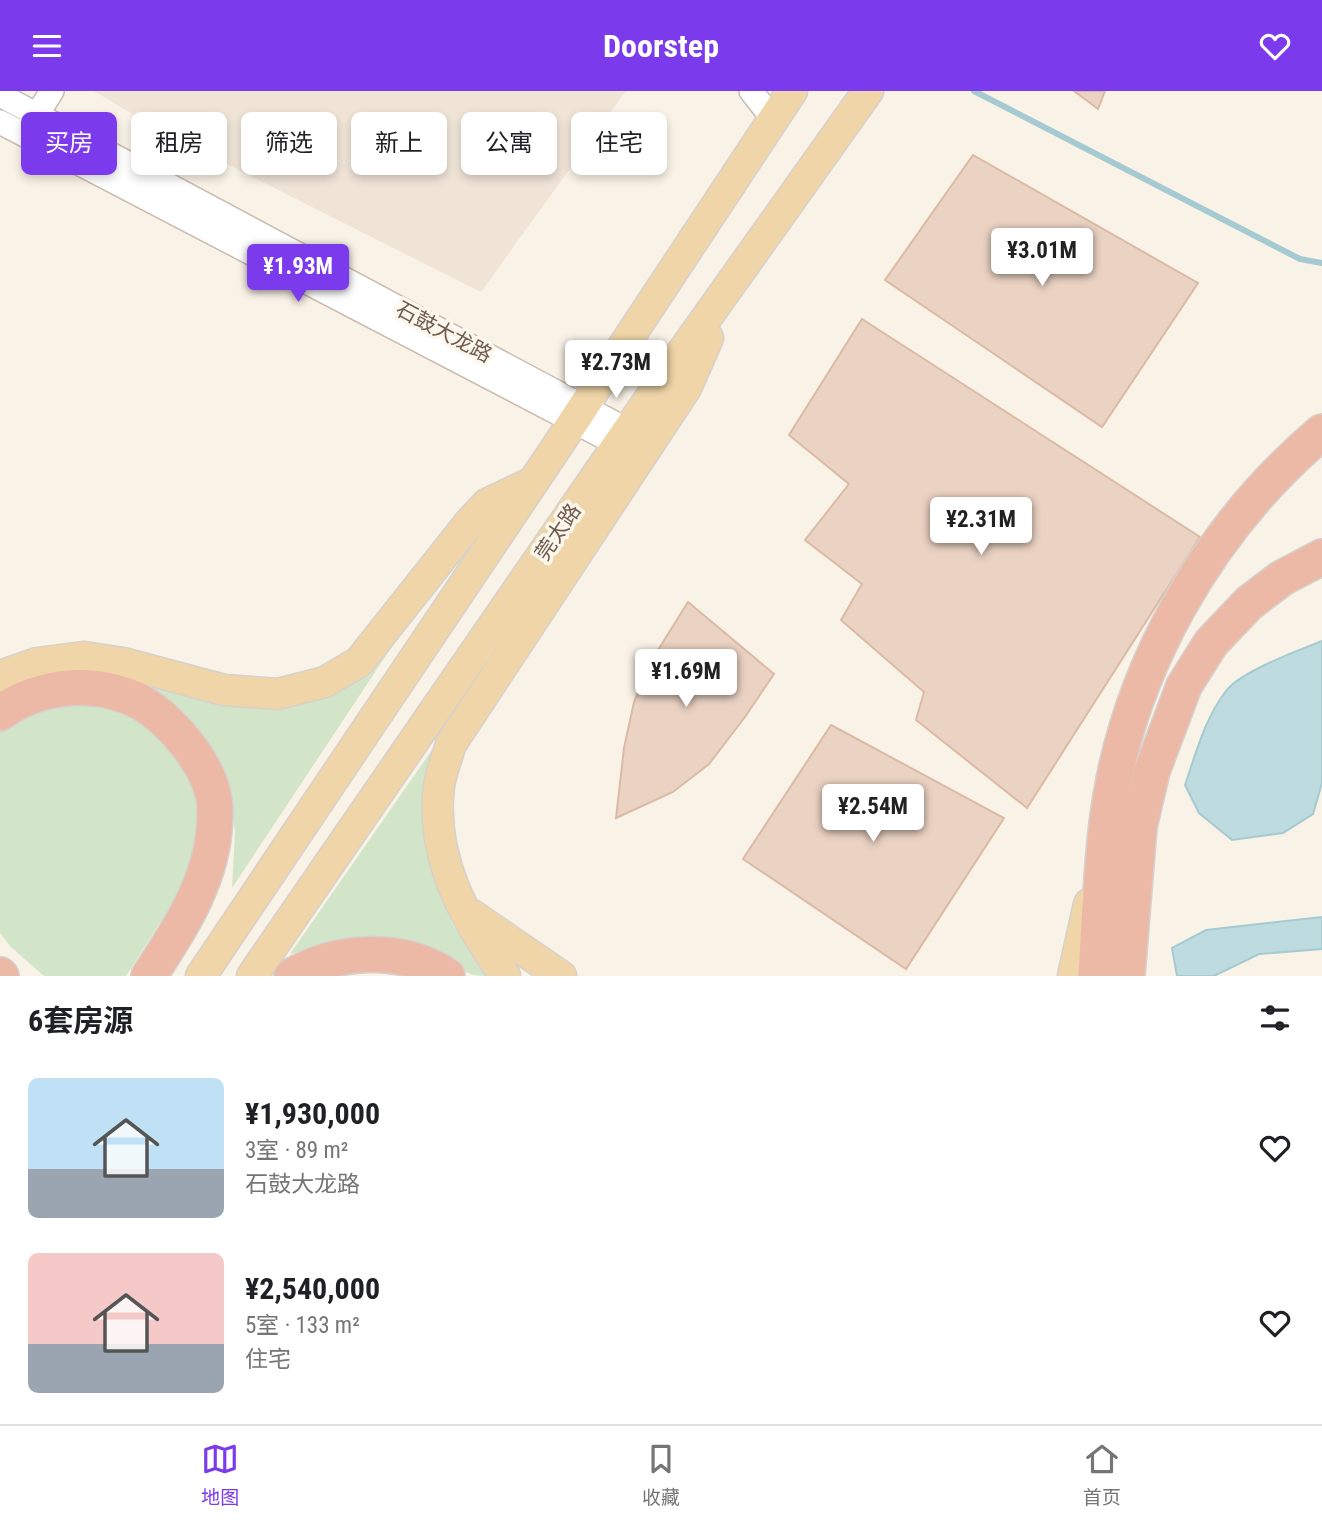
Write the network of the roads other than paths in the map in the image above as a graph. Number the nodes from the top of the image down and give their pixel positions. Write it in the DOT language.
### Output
graph roads {
  1 [pos="52,91"];
  2 [pos="751,91"];
  3 [pos="792,91"];
  4 [pos="0,95"];
  5 [pos="864,96"];
  6 [pos="33,112"];
  7 [pos="38,112"];
  8 [pos="773,119"];
  9 [pos="0,122"];
  10 [pos="21,132"];
  11 [pos="117,158"];
  12 [pos="105,175"];
  13 [pos="719,300"];
  14 [pos="578,414"];
  15 [pos="1322,432"];
  16 [pos="624,438"];
  17 [pos="534,482"];
  18 [pos="1322,557"];
  19 [pos="0,676"];
  20 [pos="0,713"];
  21 [pos="1107,821"];
  22 [pos="461,906"];
  23 [pos="149,976"];
  24 [pos="201,976"];
  25 [pos="252,976"];
  26 [pos="292,976"];
  27 [pos="447,976"];
  28 [pos="505,976"];
  29 [pos="561,976"];
  30 [pos="1073,976"];
  31 [pos="1096,976"];
  32 [pos="1127,976"];
  1 -- 7 [label="street"];
  2 -- 8 [label="street"];
  3 -- 8 [label="main road"];
  4 -- 6 [label="street, 石鼓大龙路"];
  5 -- 13 [label="main road, 莞太路"];
  8 -- 14 [label="main road"];
  9 -- 10 [label="street, 石鼓大龙路"];
  11 -- 14 [label="street, 石鼓大龙路"];
  12 -- 14 [label="street, 石鼓大龙路"];
  13 -- 16 [label="main road, 莞太路"];
  13 -- 22 [label="main road"];
  14 -- 16 [label="street, 石鼓大龙路"];
  14 -- 17 [label="main road"];
  15 -- 21 [label="highway"];
  16 -- 25 [label="main road, 莞太路"];
  17 -- 19 [label="main road"];
  17 -- 24 [label="main road"];
  18 -- 32 [label="highway"];
  20 -- 23 [label="highway"];
  21 -- 30 [label="main road"];
  21 -- 31 [label="highway"];
  22 -- 28 [label="main road"];
  22 -- 29 [label="main road"];
  26 -- 27 [label="highway"];
}
